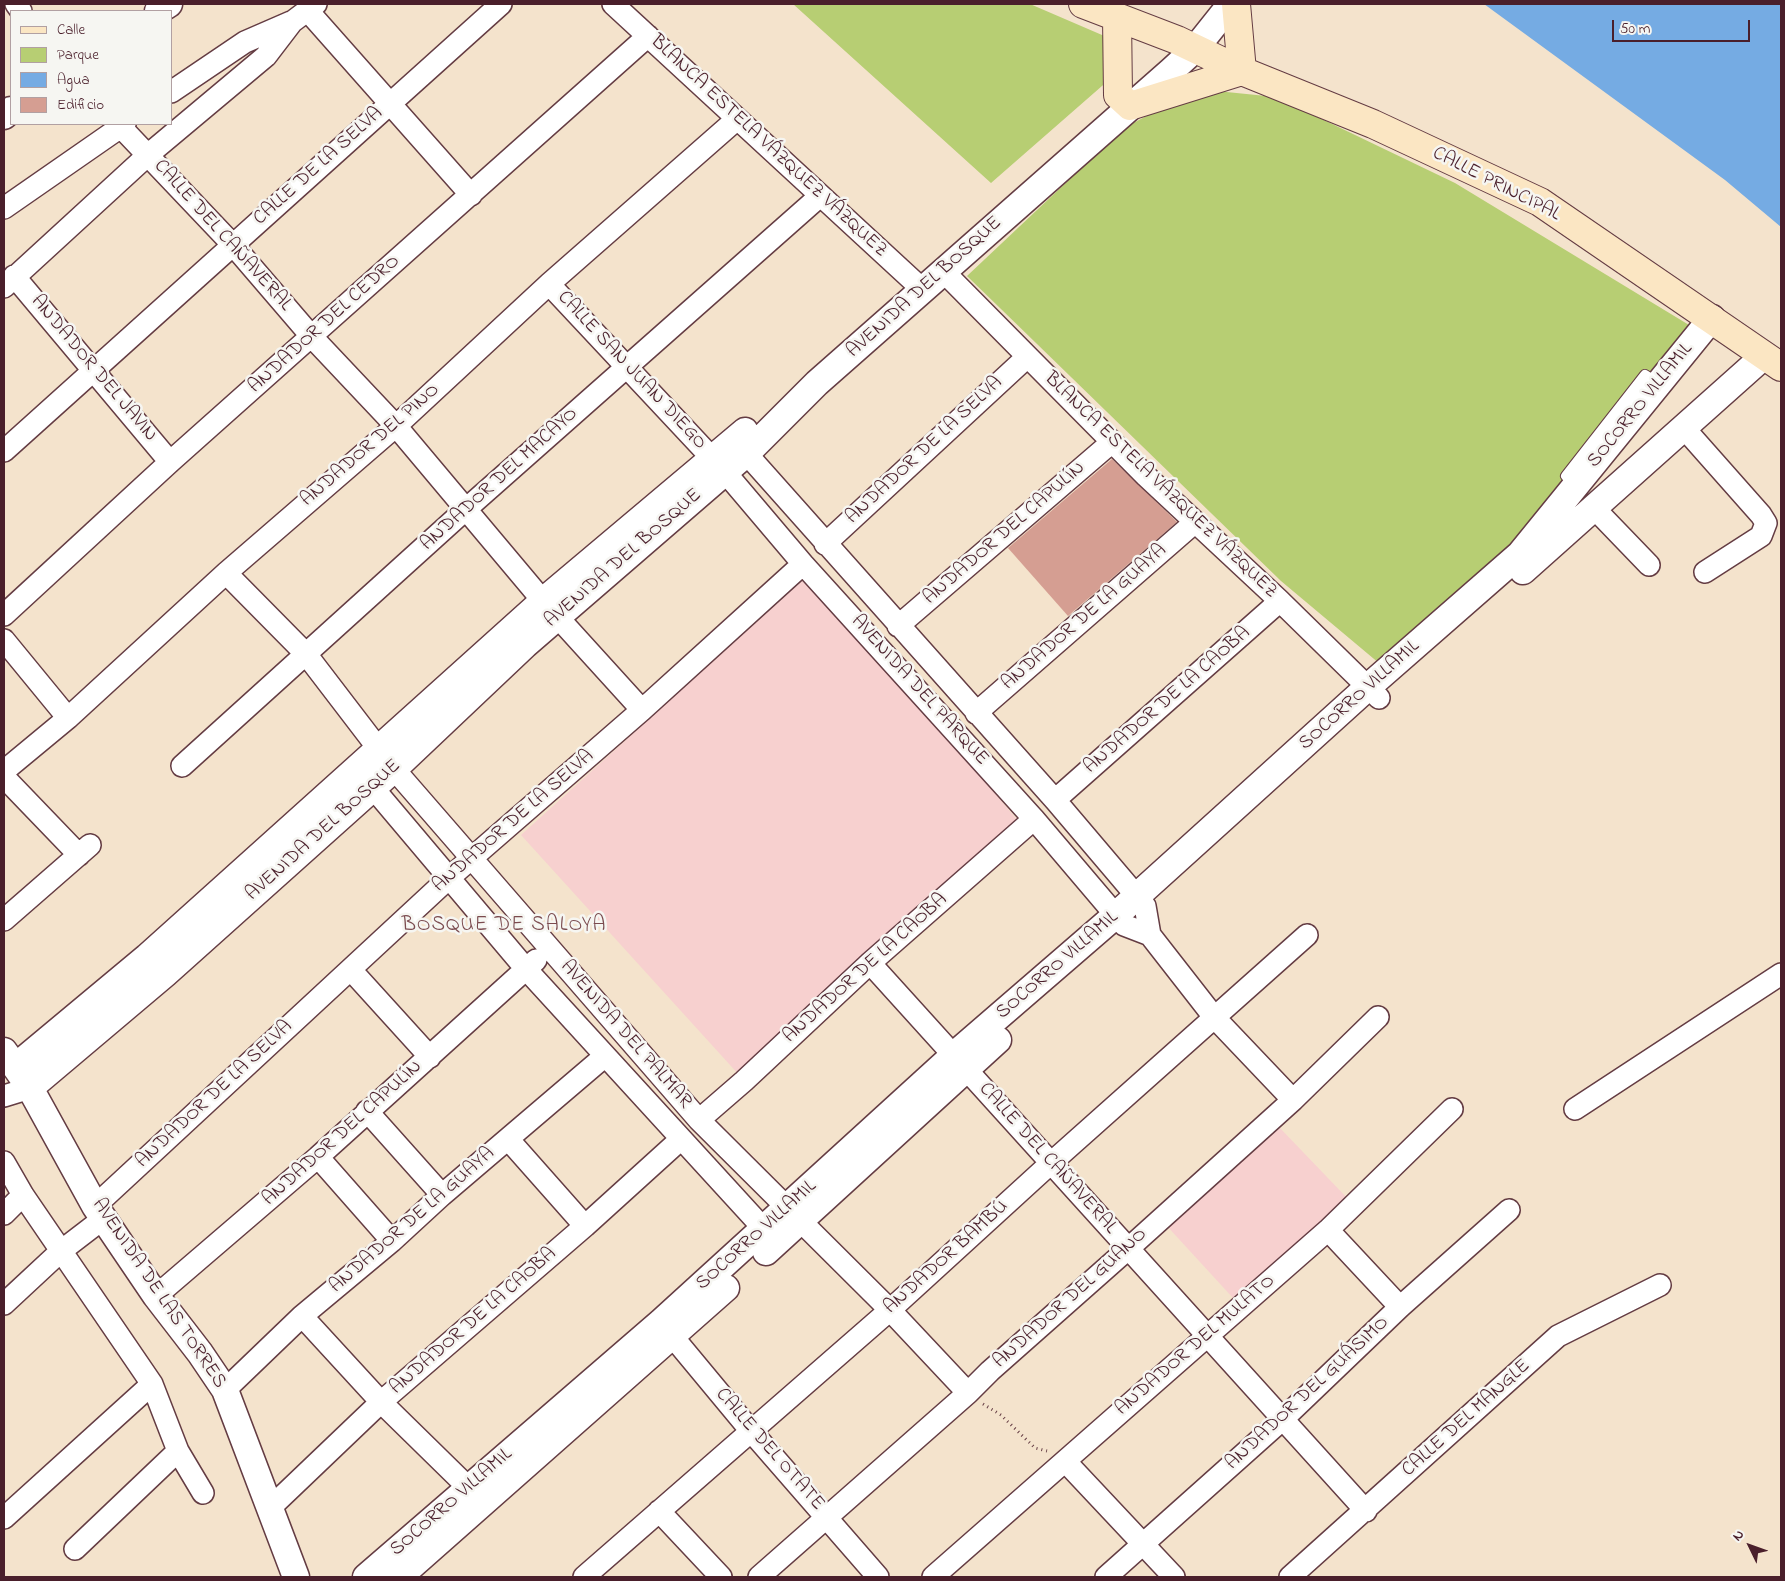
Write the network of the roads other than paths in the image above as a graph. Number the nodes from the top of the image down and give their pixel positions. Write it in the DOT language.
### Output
graph roads {
  1 [pos="501,4"];
  2 [pos="613,4"];
  3 [pos="1083,4"];
  4 [pos="1210,4"];
  5 [pos="1232,4"];
  6 [pos="1236,4"];
  7 [pos="305,12"];
  8 [pos="1117,17"];
  9 [pos="648,36"];
  10 [pos="1186,44"];
  11 [pos="1242,71"];
  12 [pos="172,91"];
  13 [pos="1124,101"];
  14 [pos="389,102"];
  15 [pos="736,119"];
  16 [pos="122,125"];
  17 [pos="149,154"];
  18 [pos="471,195"];
  19 [pos="820,196"];
  20 [pos="4,208"];
  21 [pos="233,245"];
  22 [pos="942,271"];
  23 [pos="9,281"];
  24 [pos="549,284"];
  25 [pos="916,284"];
  26 [pos="1712,318"];
  27 [pos="312,337"];
  28 [pos="1026,358"];
  29 [pos="1772,361"];
  30 [pos="626,368"];
  31 [pos="95,369"];
  32 [pos="396,426"];
  33 [pos="1684,428"];
  34 [pos="1112,442"];
  35 [pos="741,447"];
  36 [pos="4,451"];
  37 [pos="170,462"];
  38 [pos="719,465"];
  39 [pos="1595,508"];
  40 [pos="465,510"];
  41 [pos="1194,522"];
  42 [pos="825,544"];
  43 [pos="803,564"];
  44 [pos="1649,565"];
  45 [pos="1705,572"];
  46 [pos="226,573"];
  47 [pos="1280,601"];
  48 [pos="550,609"];
  49 [pos="4,614"];
  50 [pos="898,626"];
  51 [pos="4,640"];
  52 [pos="306,654"];
  53 [pos="1374,692"];
  54 [pos="642,710"];
  55 [pos="976,713"];
  56 [pos="68,718"];
  57 [pos="387,759"];
  58 [pos="182,766"];
  59 [pos="356,769"];
  60 [pos="4,771"];
  61 [pos="4,777"];
  62 [pos="373,788"];
  63 [pos="1055,800"];
  64 [pos="1034,819"];
  65 [pos="471,859"];
  66 [pos="450,877"];
  67 [pos="1140,901"];
  68 [pos="225,904"];
  69 [pos="4,920"];
  70 [pos="1120,920"];
  71 [pos="1150,935"];
  72 [pos="1307,935"];
  73 [pos="549,948"];
  74 [pos="870,963"];
  75 [pos="526,969"];
  76 [pos="351,970"];
  77 [pos="1781,974"];
  78 [pos="1214,1016"];
  79 [pos="1378,1017"];
  80 [pos="605,1056"];
  81 [pos="430,1057"];
  82 [pos="960,1062"];
  83 [pos="7,1068"];
  84 [pos="30,1088"];
  85 [pos="4,1096"];
  86 [pos="1293,1100"];
  87 [pos="1452,1108"];
  88 [pos="1575,1109"];
  89 [pos="367,1111"];
  90 [pos="699,1120"];
  91 [pos="508,1139"];
  92 [pos="681,1139"];
  93 [pos="318,1157"];
  94 [pos="4,1162"];
  95 [pos="1051,1163"];
  96 [pos="442,1195"];
  97 [pos="23,1196"];
  98 [pos="1509,1210"];
  99 [pos="100,1212"];
  100 [pos="4,1214"];
  101 [pos="794,1215"];
  102 [pos="585,1226"];
  103 [pos="1328,1230"];
  104 [pos="770,1236"];
  105 [pos="392,1241"];
  106 [pos="1128,1248"];
  107 [pos="61,1251"];
  108 [pos="1660,1285"];
  109 [pos="156,1296"];
  110 [pos="4,1304"];
  111 [pos="1400,1307"];
  112 [pos="890,1310"];
  113 [pos="302,1316"];
  114 [pos="667,1330"];
  115 [pos="1208,1337"];
  116 [pos="152,1384"];
  117 [pos="225,1390"];
  118 [pos="968,1393"];
  119 [pos="381,1402"];
  120 [pos="1283,1420"];
  121 [pos="751,1431"];
  122 [pos="178,1452"];
  123 [pos="1065,1461"];
  124 [pos="203,1493"];
  125 [pos="476,1496"];
  126 [pos="270,1508"];
  127 [pos="659,1511"];
  128 [pos="1366,1511"];
  129 [pos="826,1517"];
  130 [pos="4,1518"];
  131 [pos="1143,1544"];
  132 [pos="74,1549"];
  133 [pos="296,1577"];
  134 [pos="366,1577"];
  135 [pos="399,1577"];
  136 [pos="584,1577"];
  137 [pos="721,1577"];
  138 [pos="758,1577"];
  139 [pos="878,1577"];
  140 [pos="933,1577"];
  141 [pos="1106,1577"];
  142 [pos="1174,1577"];
  143 [pos="1290,1577"];
  1 -- 14 [label="street, CALLE DE LA SELVA"];
  2 -- 9 [label="street, BLANCA ESTELA VÁZQUEZ VÁZQUEZ"];
  3 -- 8 [label="main road, CALLE PRINCIPAL"];
  4 -- 10 [label="street, AVENIDA DEL BOSQUE"];
  5 -- 10 [label="street, AVENIDA DEL BOSQUE"];
  6 -- 11 [label="main road"];
  7 -- 12 [label="street"];
  7 -- 14 [label="street"];
  7 -- 17 [label="street"];
  8 -- 10 [label="main road, CALLE PRINCIPAL"];
  8 -- 13 [label="main road"];
  9 -- 15 [label="street, BLANCA ESTELA VÁZQUEZ VÁZQUEZ"];
  9 -- 18 [label="street, ANDADOR DEL CEDRO"];
  10 -- 11 [label="main road, CALLE PRINCIPAL"];
  10 -- 13 [label="street, AVENIDA DEL BOSQUE"];
  11 -- 13 [label="main road"];
  11 -- 26 [label="main road, CALLE PRINCIPAL"];
  13 -- 22 [label="street, AVENIDA DEL BOSQUE"];
  13 -- 25 [label="street, AVENIDA DEL BOSQUE"];
  14 -- 18 [label="street"];
  14 -- 21 [label="street, CALLE DE LA SELVA"];
  15 -- 19 [label="street, BLANCA ESTELA VÁZQUEZ VÁZQUEZ"];
  15 -- 24 [label="street, ANDADOR DEL PINO"];
  16 -- 17 [label="street, CALLE DEL CAÑAVERAL"];
  16 -- 20 [label="street"];
  17 -- 21 [label="street, CALLE DEL CAÑAVERAL"];
  17 -- 23 [label="street"];
  18 -- 27 [label="street, ANDADOR DEL CEDRO"];
  19 -- 25 [label="street, BLANCA ESTELA VÁZQUEZ VÁZQUEZ"];
  19 -- 30 [label="street, ANDADOR DEL MACAYO"];
  21 -- 27 [label="street, CALLE DEL CAÑAVERAL"];
  21 -- 31 [label="street, CALLE DE LA SELVA"];
  22 -- 25 [label="street, AVENIDA DEL BOSQUE"];
  22 -- 28 [label="street, BLANCA ESTELA VÁZQUEZ VÁZQUEZ"];
  23 -- 31 [label="street, ANDADOR DEL JAVIN"];
  24 -- 30 [label="street, CALLE SAN JUAN DIEGO"];
  24 -- 32 [label="street, ANDADOR DEL PINO"];
  25 -- 35 [label="street, AVENIDA DEL BOSQUE"];
  26 -- 29 [label="main road, CALLE PRINCIPAL"];
  26 -- 53 [label="street, SOCORRO VILLAMIL"];
  27 -- 32 [label="street, CALLE DEL CAÑAVERAL"];
  27 -- 37 [label="street, ANDADOR DEL CEDRO"];
  28 -- 34 [label="street, BLANCA ESTELA VÁZQUEZ VÁZQUEZ"];
  28 -- 42 [label="street, ANDADOR DE LA SELVA"];
  29 -- 33 [label="street, SOCORRO VILLAMIL"];
  30 -- 38 [label="street, CALLE SAN JUAN DIEGO"];
  30 -- 40 [label="street, ANDADOR DEL MACAYO"];
  31 -- 36 [label="street, CALLE DE LA SELVA"];
  31 -- 37 [label="street, ANDADOR DEL JAVIN"];
  32 -- 40 [label="street, CALLE DEL CAÑAVERAL"];
  32 -- 46 [label="street, ANDADOR DEL PINO"];
  33 -- 39 [label="street, SOCORRO VILLAMIL"];
  33 -- 45 [label="street"];
  34 -- 41 [label="street, BLANCA ESTELA VÁZQUEZ VÁZQUEZ"];
  34 -- 50 [label="street, ANDADOR DEL CAPULÍN"];
  35 -- 38 [label="street, AVENIDA DEL BOSQUE"];
  35 -- 42 [label="street, AVENIDA DEL PARQUE"];
  37 -- 49 [label="street, ANDADOR DEL CEDRO"];
  38 -- 43 [label="street, AVENIDA DEL PARQUE"];
  38 -- 48 [label="street, AVENIDA DEL BOSQUE"];
  39 -- 44 [label="street"];
  39 -- 53 [label="street, SOCORRO VILLAMIL"];
  40 -- 48 [label="street, CALLE DEL CAÑAVERAL"];
  40 -- 52 [label="street, ANDADOR DEL MACAYO"];
  41 -- 47 [label="street, BLANCA ESTELA VÁZQUEZ VÁZQUEZ"];
  41 -- 55 [label="street, ANDADOR DE LA GUAYA"];
  42 -- 50 [label="street, AVENIDA DEL PARQUE"];
  43 -- 54 [label="street, ANDADOR DE LA SELVA"];
  43 -- 64 [label="street, AVENIDA DEL PARQUE"];
  46 -- 52 [label="street"];
  46 -- 56 [label="street, ANDADOR DEL PINO"];
  47 -- 53 [label="street, BLANCA ESTELA VÁZQUEZ VÁZQUEZ"];
  47 -- 63 [label="street, ANDADOR DE LA CAOBA"];
  48 -- 54 [label="street, CALLE DEL CAÑAVERAL"];
  48 -- 57 [label="street, AVENIDA DEL BOSQUE"];
  50 -- 55 [label="street, AVENIDA DEL PARQUE"];
  51 -- 56 [label="street"];
  52 -- 57 [label="street"];
  52 -- 58 [label="street, ANDADOR DEL MACAYO"];
  53 -- 67 [label="street, SOCORRO VILLAMIL"];
  54 -- 65 [label="street, ANDADOR DE LA SELVA"];
  55 -- 63 [label="street, AVENIDA DEL PARQUE"];
  56 -- 60 [label="street, ANDADOR DEL PINO"];
  57 -- 59 [label="street, AVENIDA DEL BOSQUE"];
  57 -- 62 [label="street, AVENIDA DEL BOSQUE"];
  57 -- 65 [label="street, AVENIDA DEL PALMAR"];
  59 -- 62 [label="street, AVENIDA DEL PALMAR"];
  59 -- 68 [label="street, AVENIDA DEL BOSQUE"];
  61 -- 69 [label="street"];
  62 -- 66 [label="street, AVENIDA DEL PALMAR"];
  62 -- 68 [label="street, AVENIDA DEL BOSQUE"];
  63 -- 67 [label="street, AVENIDA DEL PARQUE"];
  64 -- 70 [label="street, AVENIDA DEL PARQUE"];
  64 -- 74 [label="street, ANDADOR DE LA CAOBA"];
  65 -- 66 [label="street, ANDADOR DE LA SELVA"];
  65 -- 73 [label="street, AVENIDA DEL PALMAR"];
  66 -- 75 [label="street, AVENIDA DEL PALMAR"];
  66 -- 76 [label="street, ANDADOR DE LA SELVA"];
  67 -- 70 [label="street, SOCORRO VILLAMIL"];
  67 -- 71 [label="street"];
  68 -- 83 [label="street, AVENIDA DEL BOSQUE"];
  68 -- 84 [label="street, AVENIDA DEL BOSQUE"];
  70 -- 71 [label="street"];
  70 -- 82 [label="street, SOCORRO VILLAMIL"];
  71 -- 78 [label="street"];
  72 -- 78 [label="street, ANDADOR BAMBÚ"];
  73 -- 75 [label="street, ANDADOR DEL CAPULÍN"];
  73 -- 90 [label="street, AVENIDA DEL PALMAR"];
  74 -- 82 [label="street, CALLE DEL CAÑAVERAL"];
  74 -- 90 [label="street, ANDADOR DE LA CAOBA"];
  75 -- 80 [label="street, AVENIDA DEL PALMAR"];
  75 -- 81 [label="street, ANDADOR DEL CAPULÍN"];
  76 -- 81 [label="street"];
  76 -- 99 [label="street, ANDADOR DE LA SELVA"];
  77 -- 88 [label="street"];
  78 -- 86 [label="street"];
  78 -- 95 [label="street, ANDADOR BAMBÚ"];
  79 -- 86 [label="street, ANDADOR DEL GUANO"];
  80 -- 91 [label="street, ANDADOR DE LA GUAYA"];
  80 -- 92 [label="street, AVENIDA DEL PALMAR"];
  81 -- 89 [label="street, ANDADOR DEL CAPULÍN"];
  82 -- 95 [label="street, CALLE DEL CAÑAVERAL"];
  82 -- 101 [label="street, SOCORRO VILLAMIL"];
  83 -- 84 [label="street, AVENIDA DE LAS TORRES"];
  84 -- 85 [label="street, AVENIDA DEL BOSQUE"];
  84 -- 99 [label="street, AVENIDA DE LAS TORRES"];
  86 -- 106 [label="street, ANDADOR DEL GUANO"];
  87 -- 103 [label="street, ANDADOR DEL MULATO"];
  89 -- 93 [label="street, ANDADOR DEL CAPULÍN"];
  89 -- 96 [label="street"];
  90 -- 101 [label="street, AVENIDA DEL PALMAR"];
  91 -- 96 [label="street, ANDADOR DE LA GUAYA"];
  91 -- 102 [label="street"];
  92 -- 102 [label="street, ANDADOR DE LA CAOBA"];
  92 -- 104 [label="street, AVENIDA DEL PALMAR"];
  93 -- 105 [label="street"];
  93 -- 109 [label="street, ANDADOR DEL CAPULÍN"];
  94 -- 97 [label="street"];
  95 -- 106 [label="street, CALLE DEL CAÑAVERAL"];
  95 -- 112 [label="street, ANDADOR BAMBÚ"];
  96 -- 105 [label="street, ANDADOR DE LA GUAYA"];
  97 -- 100 [label="street"];
  97 -- 107 [label="street"];
  98 -- 111 [label="street, ANDADOR DEL GUÁSIMO"];
  99 -- 107 [label="street, ANDADOR DE LA SELVA"];
  99 -- 109 [label="street, AVENIDA DE LAS TORRES"];
  101 -- 104 [label="street, SOCORRO VILLAMIL"];
  101 -- 112 [label="street, AVENIDA DEL PALMAR"];
  102 -- 119 [label="street, ANDADOR DE LA CAOBA"];
  103 -- 111 [label="street"];
  103 -- 115 [label="street, ANDADOR DEL MULATO"];
  104 -- 114 [label="street, SOCORRO VILLAMIL"];
  105 -- 113 [label="street, ANDADOR DE LA GUAYA"];
  106 -- 115 [label="street, CALLE DEL CAÑAVERAL"];
  106 -- 118 [label="street, ANDADOR DEL GUANO"];
  107 -- 110 [label="street"];
  107 -- 116 [label="street"];
  108 -- 128 [label="street, CALLE DEL MANGLE"];
  109 -- 117 [label="street, AVENIDA DE LAS TORRES"];
  111 -- 120 [label="street, ANDADOR DEL GUÁSIMO"];
  112 -- 118 [label="street, AVENIDA DEL PALMAR"];
  112 -- 121 [label="street, ANDADOR BAMBÚ"];
  113 -- 117 [label="street, ANDADOR DE LA GUAYA"];
  113 -- 119 [label="street"];
  114 -- 121 [label="street, CALLE DEL OTATE"];
  114 -- 125 [label="street, SOCORRO VILLAMIL"];
  115 -- 120 [label="street, CALLE DEL CAÑAVERAL"];
  115 -- 123 [label="street, ANDADOR DEL MULATO"];
  116 -- 122 [label="street"];
  116 -- 130 [label="street"];
  117 -- 126 [label="street, AVENIDA DE LAS TORRES"];
  118 -- 129 [label="street, ANDADOR DEL GUANO"];
  119 -- 125 [label="street"];
  119 -- 126 [label="street, ANDADOR DE LA CAOBA"];
  120 -- 128 [label="street, CALLE DEL CAÑAVERAL"];
  120 -- 131 [label="street, ANDADOR DEL GUÁSIMO"];
  121 -- 127 [label="street, ANDADOR BAMBÚ"];
  121 -- 129 [label="street, CALLE DEL OTATE"];
  122 -- 124 [label="street"];
  122 -- 132 [label="street"];
  123 -- 131 [label="street"];
  123 -- 140 [label="street, ANDADOR DEL MULATO"];
  125 -- 134 [label="street, SOCORRO VILLAMIL"];
  125 -- 135 [label="street, SOCORRO VILLAMIL"];
  126 -- 133 [label="street, AVENIDA DE LAS TORRES"];
  127 -- 136 [label="street, ANDADOR BAMBÚ"];
  127 -- 137 [label="street"];
  128 -- 143 [label="street, CALLE DEL MANGLE"];
  129 -- 138 [label="street, ANDADOR DEL GUANO"];
  129 -- 139 [label="street, CALLE DEL OTATE"];
  131 -- 141 [label="street, ANDADOR DEL GUÁSIMO"];
  131 -- 142 [label="street"];
}
